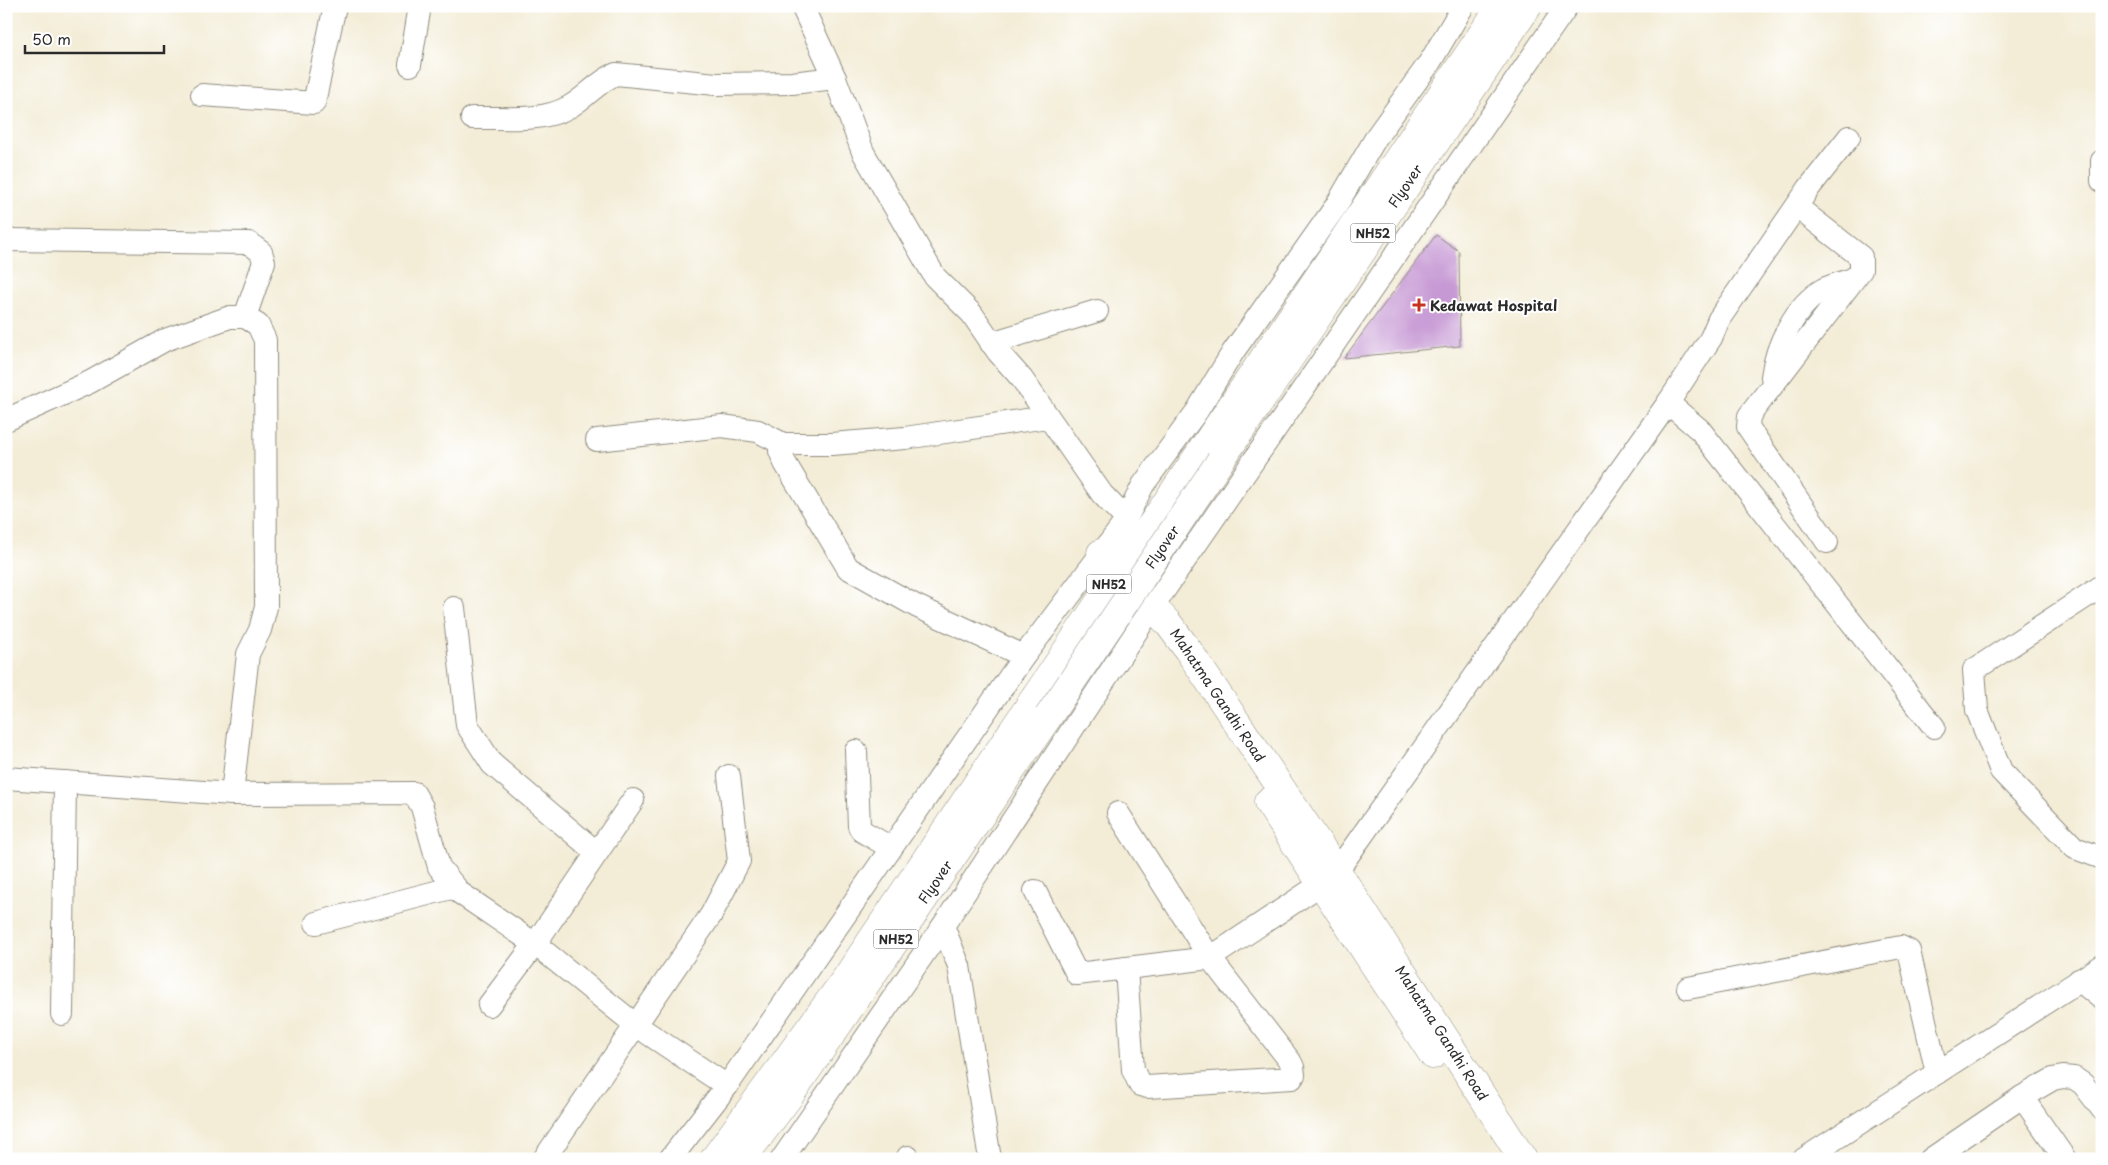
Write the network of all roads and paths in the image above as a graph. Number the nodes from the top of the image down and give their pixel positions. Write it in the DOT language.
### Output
graph roads {
  1 [pos="335,6"];
  2 [pos="420,6"];
  3 [pos="802,6"];
  4 [pos="1463,6"];
  5 [pos="1500,6"];
  6 [pos="1528,6"];
  7 [pos="1566,6"];
  8 [pos="410,65"];
  9 [pos="835,78"];
  10 [pos="202,95"];
  11 [pos="472,118"];
  12 [pos="1850,137"];
  13 [pos="2102,161"];
  14 [pos="2102,181"];
  15 [pos="1797,207"];
  16 [pos="6,240"];
  17 [pos="1097,311"];
  18 [pos="244,317"];
  19 [pos="991,343"];
  20 [pos="1668,403"];
  21 [pos="1047,417"];
  22 [pos="6,420"];
  23 [pos="597,440"];
  24 [pos="783,444"];
  25 [pos="1126,519"];
  26 [pos="1827,542"];
  27 [pos="1110,562"];
  28 [pos="2102,586"];
  29 [pos="454,608"];
  30 [pos="1152,608"];
  31 [pos="1024,656"];
  32 [pos="1934,727"];
  33 [pos="856,751"];
  34 [pos="728,776"];
  35 [pos="6,778"];
  36 [pos="65,782"];
  37 [pos="232,794"];
  38 [pos="633,800"];
  39 [pos="1118,813"];
  40 [pos="891,848"];
  41 [pos="597,853"];
  42 [pos="2102,858"];
  43 [pos="1329,877"];
  44 [pos="455,887"];
  45 [pos="1036,891"];
  46 [pos="316,923"];
  47 [pos="943,926"];
  48 [pos="535,944"];
  49 [pos="1210,958"];
  50 [pos="2102,966"];
  51 [pos="1126,968"];
  52 [pos="2079,980"];
  53 [pos="1688,988"];
  54 [pos="2102,999"];
  55 [pos="489,1005"];
  56 [pos="62,1014"];
  57 [pos="637,1026"];
  58 [pos="1937,1072"];
  59 [pos="727,1086"];
  60 [pos="2022,1096"];
  61 [pos="2102,1109"];
  62 [pos="544,1159"];
  63 [pos="670,1159"];
  64 [pos="714,1159"];
  65 [pos="742,1159"];
  66 [pos="782,1159"];
  67 [pos="990,1159"];
  68 [pos="1501,1159"];
  69 [pos="1523,1159"];
  70 [pos="1804,1159"];
  71 [pos="1931,1159"];
  72 [pos="2065,1159"];
  1 -- 10 [label="street"];
  2 -- 8 [label="street"];
  3 -- 9 [label="street"];
  4 -- 25 [label="street"];
  5 -- 27 [label="main road, NH52"];
  6 -- 65 [label="main road, Flyover / NH52, bridge"];
  7 -- 30 [label="street"];
  9 -- 11 [label="street"];
  9 -- 19 [label="street"];
  12 -- 15 [label="street"];
  13 -- 14 [label="street"];
  15 -- 20 [label="street"];
  15 -- 26 [label="street"];
  16 -- 18 [label="street"];
  17 -- 19 [label="street"];
  18 -- 22 [label="street"];
  18 -- 37 [label="street"];
  19 -- 21 [label="street"];
  20 -- 32 [label="street"];
  20 -- 43 [label="street"];
  21 -- 24 [label="street"];
  21 -- 25 [label="street"];
  23 -- 24 [label="street"];
  24 -- 31 [label="street"];
  25 -- 27 [label="street"];
  27 -- 30 [label="main road, Mahatma Gandhi Road"];
  27 -- 31 [label="street"];
  27 -- 64 [label="main road, NH52"];
  28 -- 42 [label="street"];
  29 -- 41 [label="street"];
  30 -- 43 [label="main road, Mahatma Gandhi Road"];
  30 -- 47 [label="street"];
  31 -- 40 [label="street"];
  33 -- 40 [label="street"];
  34 -- 57 [label="street"];
  35 -- 36 [label="street"];
  36 -- 37 [label="street"];
  36 -- 56 [label="street"];
  37 -- 44 [label="street"];
  38 -- 41 [label="street"];
  39 -- 49 [label="street"];
  40 -- 59 [label="street"];
  41 -- 48 [label="street"];
  43 -- 49 [label="street"];
  43 -- 68 [label="main road, Mahatma Gandhi Road"];
  43 -- 69 [label="main road, Mahatma Gandhi Road"];
  44 -- 46 [label="street"];
  44 -- 48 [label="street"];
  45 -- 51 [label="street"];
  47 -- 66 [label="street"];
  47 -- 67 [label="street"];
  48 -- 55 [label="street"];
  48 -- 57 [label="street"];
  49 -- 51 [label="street"];
  49 -- 51 [label="street"];
  50 -- 52 [label="street"];
  52 -- 54 [label="street"];
  52 -- 58 [label="street"];
  53 -- 58 [label="street"];
  57 -- 59 [label="street"];
  57 -- 62 [label="street"];
  58 -- 70 [label="street"];
  59 -- 63 [label="street"];
  60 -- 61 [label="street"];
  60 -- 71 [label="street"];
  60 -- 72 [label="street"];
}
